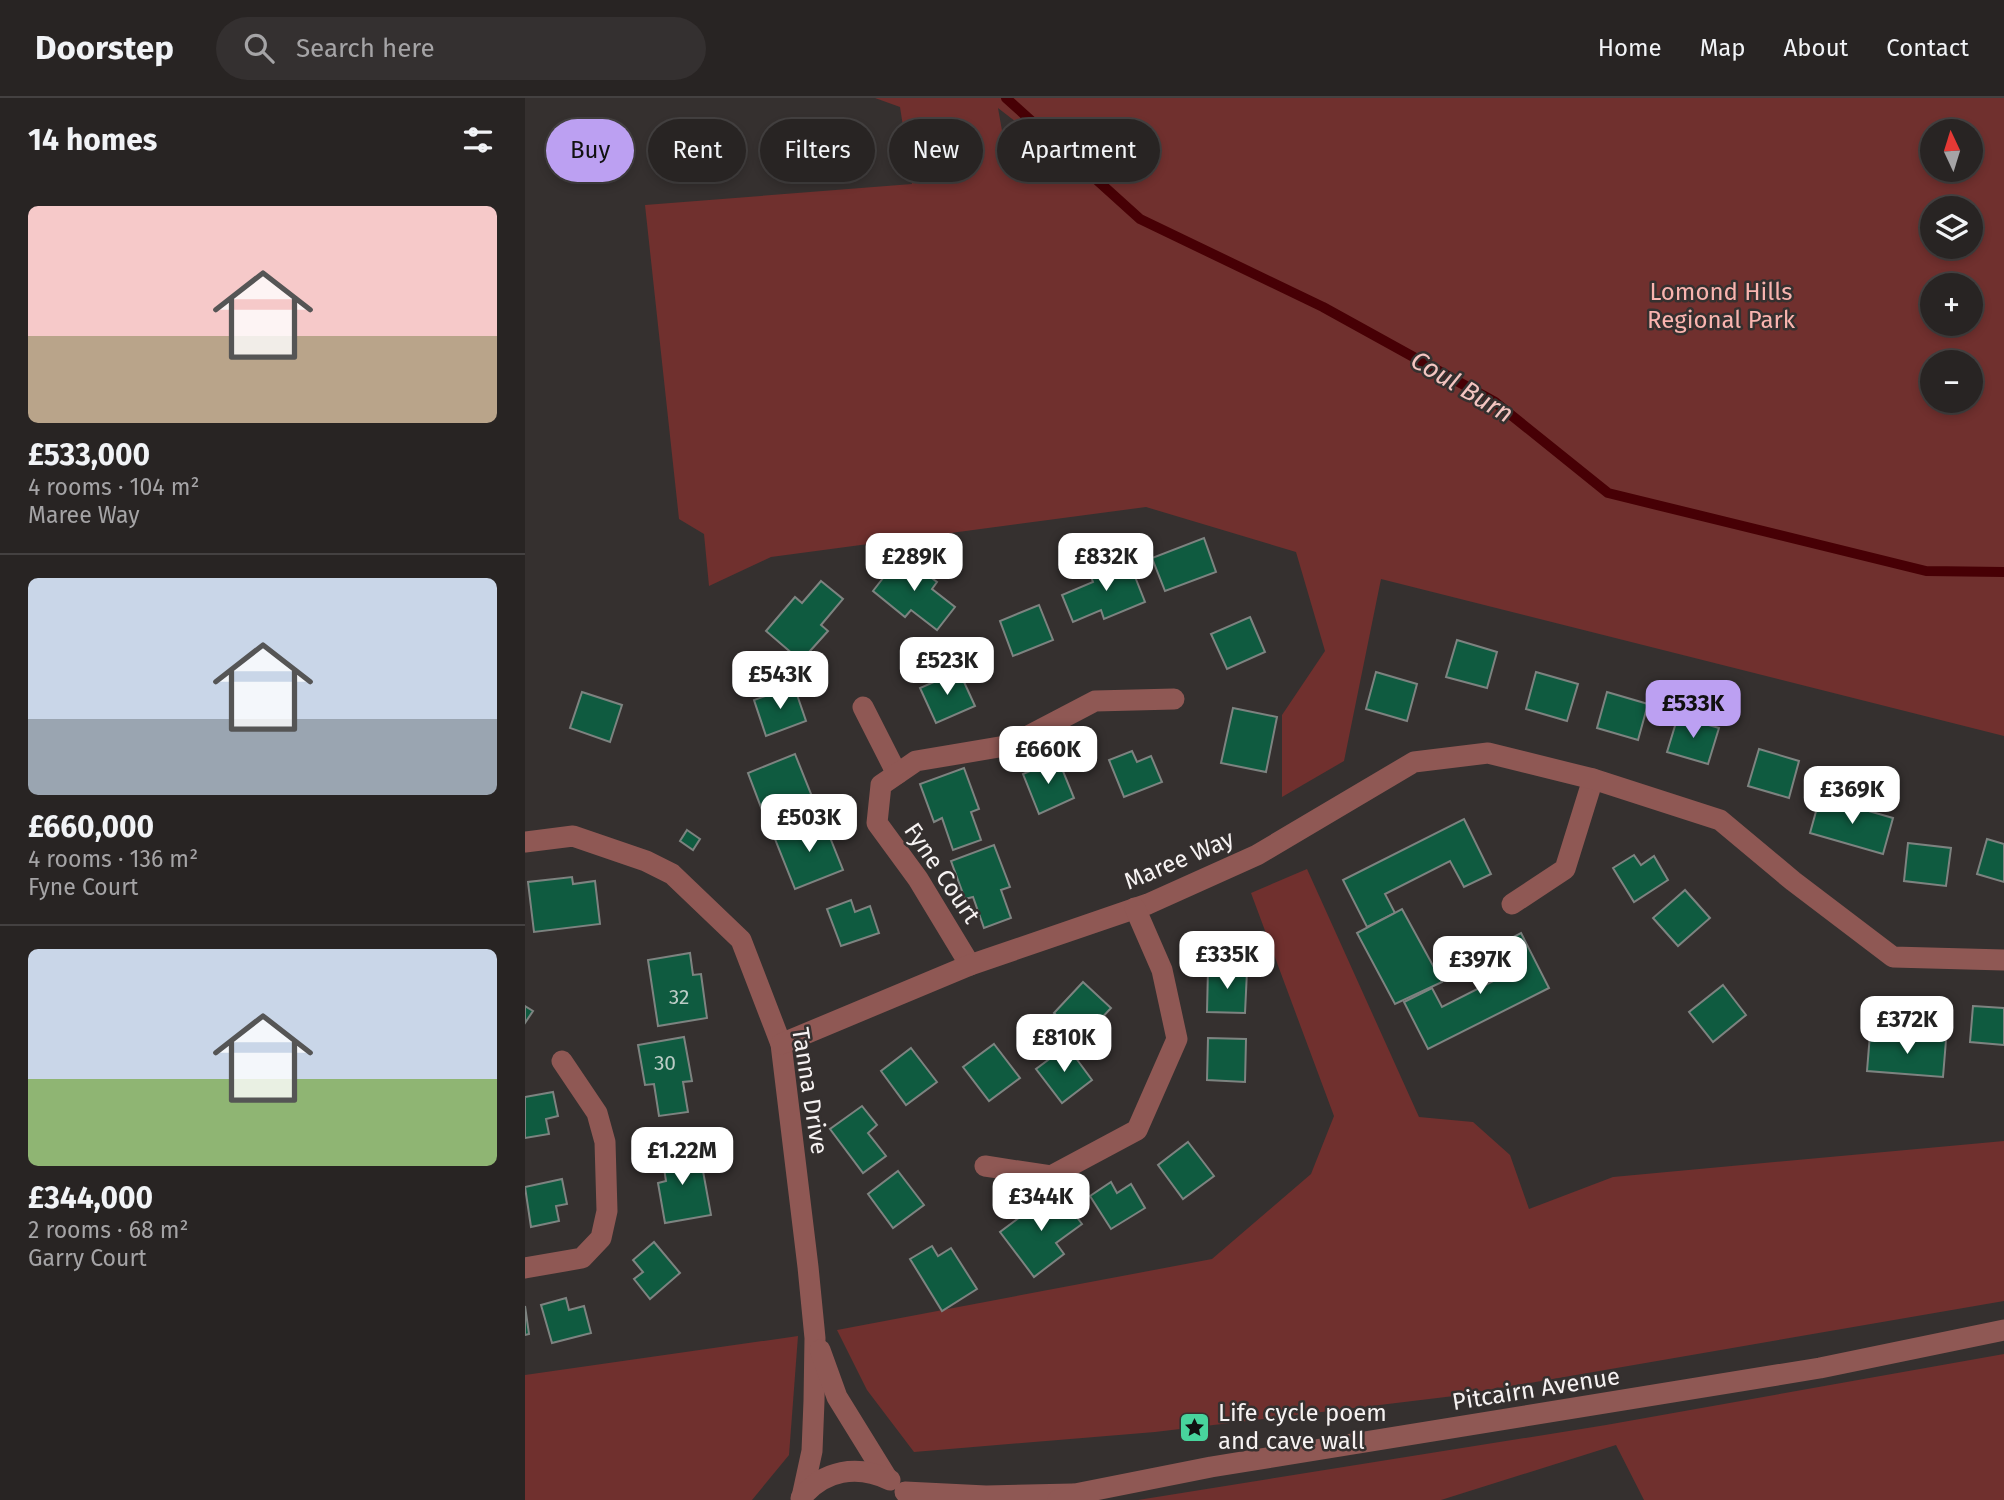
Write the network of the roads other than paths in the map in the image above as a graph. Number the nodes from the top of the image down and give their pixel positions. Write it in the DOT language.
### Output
graph roads {
  1 [pos="1174,699"];
  2 [pos="863,707"];
  3 [pos="897,774"];
  4 [pos="1593,779"];
  5 [pos="525,842"];
  6 [pos="1512,904"];
  7 [pos="1135,908"];
  8 [pos="2004,960"];
  9 [pos="970,965"];
  10 [pos="781,1044"];
  11 [pos="562,1061"];
  12 [pos="985,1167"];
  13 [pos="525,1268"];
  14 [pos="2004,1331"];
  15 [pos="815,1338"];
  16 [pos="887,1478"];
  17 [pos="909,1496"];
  18 [pos="1067,1497"];
  19 [pos="801,1498"];
  1 -- 3 [label="street"];
  2 -- 3 [label="street"];
  3 -- 9 [label="street, Fyne Court"];
  4 -- 6 [label="street"];
  4 -- 7 [label="street, Maree Way"];
  4 -- 8 [label="street, Maree Way"];
  5 -- 10 [label="street, Tanna Drive"];
  7 -- 9 [label="street, Maree Way"];
  7 -- 12 [label="street"];
  9 -- 10 [label="street, Maree Way"];
  10 -- 15 [label="street, Tanna Drive"];
  11 -- 13 [label="street"];
  14 -- 18 [label="street, Pitcairn Avenue"];
  15 -- 16 [label="street, Tanna Drive"];
  15 -- 19 [label="street, Tanna Drive"];
  16 -- 17 [label="street, Pitcairn Avenue"];
  16 -- 19 [label="street, Pitcairn Avenue"];
  17 -- 18 [label="street, Pitcairn Avenue"];
}
